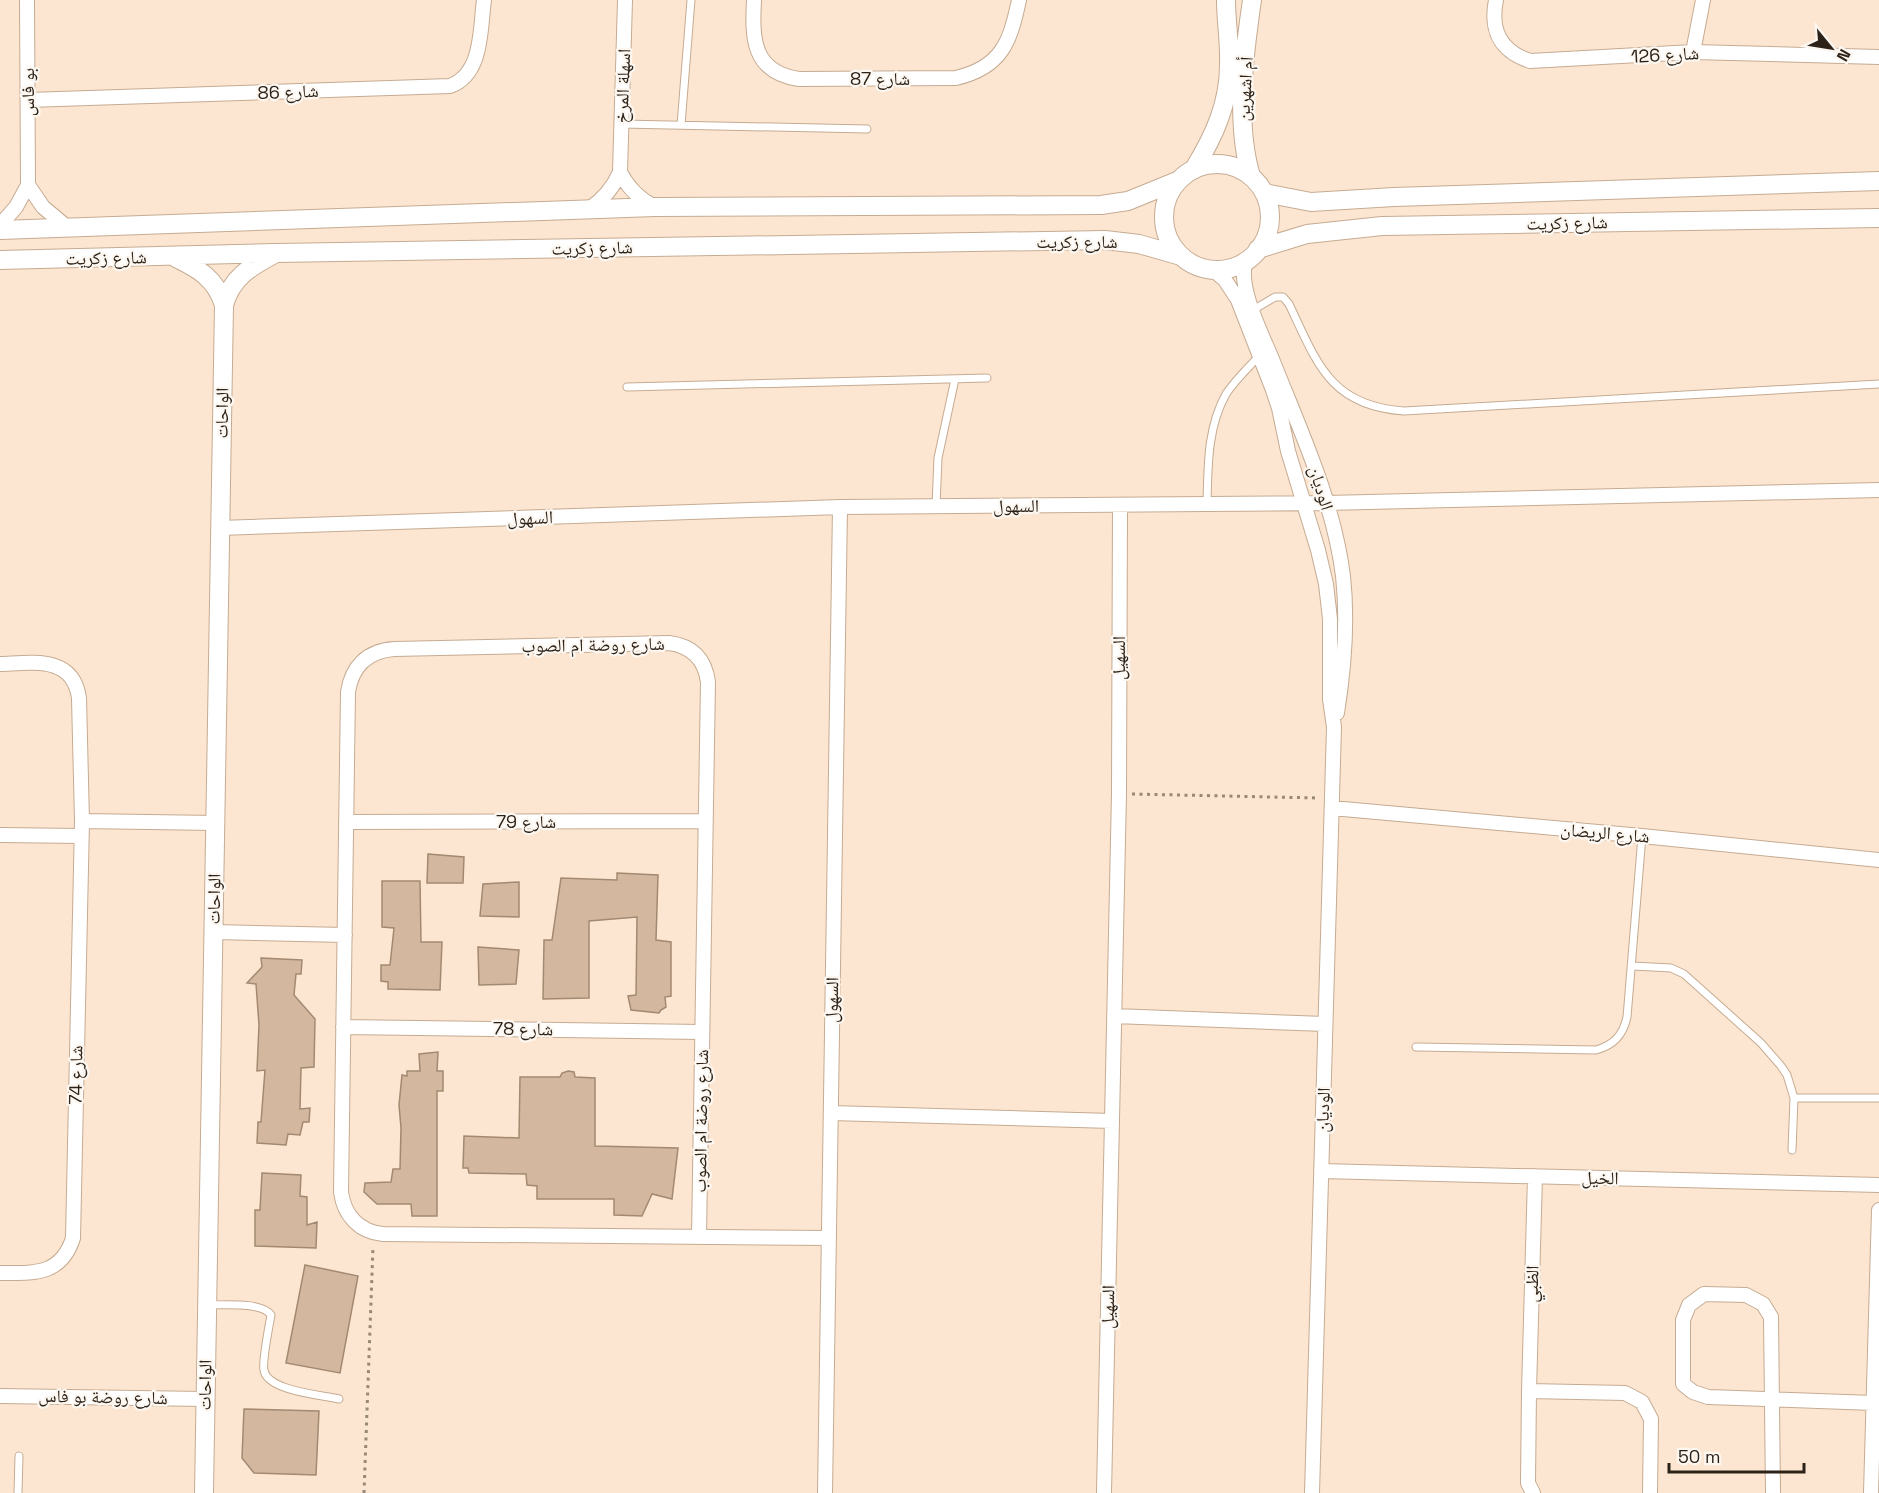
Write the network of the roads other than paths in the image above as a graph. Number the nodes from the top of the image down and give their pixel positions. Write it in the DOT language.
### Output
graph roads {
  1 [pos="27,0"];
  2 [pos="484,0"];
  3 [pos="625,0"];
  4 [pos="691,0"];
  5 [pos="754,0"];
  6 [pos="1019,0"];
  7 [pos="1226,0"];
  8 [pos="1252,0"];
  9 [pos="1496,0"];
  10 [pos="1703,0"];
  11 [pos="1693,52"];
  12 [pos="1879,57"];
  13 [pos="1237,66"];
  14 [pos="28,100"];
  15 [pos="622,124"];
  16 [pos="681,125"];
  17 [pos="867,129"];
  18 [pos="1194,169"];
  19 [pos="620,172"];
  20 [pos="1251,176"];
  21 [pos="1879,181"];
  22 [pos="1177,182"];
  23 [pos="28,185"];
  24 [pos="1264,193"];
  25 [pos="655,207"];
  26 [pos="589,209"];
  27 [pos="1879,218"];
  28 [pos="0,228"];
  29 [pos="68,228"];
  30 [pos="276,253"];
  31 [pos="1252,255"];
  32 [pos="1181,256"];
  33 [pos="172,257"];
  34 [pos="0,260"];
  35 [pos="1212,270"];
  36 [pos="224,304"];
  37 [pos="1253,310"];
  38 [pos="1260,355"];
  39 [pos="987,378"];
  40 [pos="955,379"];
  41 [pos="1879,384"];
  42 [pos="627,387"];
  43 [pos="1879,489"];
  44 [pos="1303,502"];
  45 [pos="1326,503"];
  46 [pos="1207,504"];
  47 [pos="1120,505"];
  48 [pos="936,506"];
  49 [pos="840,507"];
  50 [pos="220,528"];
  51 [pos="0,664"];
  52 [pos="1334,727"];
  53 [pos="1332,803"];
  54 [pos="82,821"];
  55 [pos="705,821"];
  56 [pos="346,822"];
  57 [pos="215,823"];
  58 [pos="0,835"];
  59 [pos="81,836"];
  60 [pos="1642,836"];
  61 [pos="1879,860"];
  62 [pos="213,933"];
  63 [pos="345,935"];
  64 [pos="1633,966"];
  65 [pos="1114,1016"];
  66 [pos="1325,1023"];
  67 [pos="343,1027"];
  68 [pos="702,1032"];
  69 [pos="1416,1047"];
  70 [pos="1794,1098"];
  71 [pos="1879,1098"];
  72 [pos="831,1113"];
  73 [pos="1112,1121"];
  74 [pos="1792,1150"];
  75 [pos="1321,1171"];
  76 [pos="1535,1176"];
  77 [pos="1879,1185"];
  78 [pos="1879,1210"];
  79 [pos="699,1237"];
  80 [pos="829,1238"];
  81 [pos="0,1273"];
  82 [pos="207,1304"];
  83 [pos="1529,1391"];
  84 [pos="0,1396"];
  85 [pos="205,1399"];
  86 [pos="339,1399"];
  87 [pos="1773,1400"];
  88 [pos="1873,1402"];
  89 [pos="19,1456"];
  90 [pos="18,1493"];
  91 [pos="204,1493"];
  92 [pos="825,1493"];
  93 [pos="1104,1493"];
  94 [pos="1312,1493"];
  95 [pos="1533,1493"];
  96 [pos="1650,1493"];
  97 [pos="1773,1493"];
  98 [pos="1871,1493"];
  1 -- 14 [label="street, بو فاس"];
  2 -- 14 [label="street, شارع 86"];
  3 -- 15 [label="street, اسهلة المرخ"];
  4 -- 16 [label="lane"];
  5 -- 6 [label="street, شارع 87"];
  7 -- 13 [label="street, أم اشهرين"];
  8 -- 13 [label="street, أم اشهرين"];
  9 -- 11 [label="street, شارع 126"];
  10 -- 11 [label="street"];
  11 -- 12 [label="street, شارع 126"];
  13 -- 18 [label="street, أم اشهرين"];
  13 -- 20 [label="street, أم اشهرين"];
  14 -- 23 [label="street, بو فاس"];
  15 -- 16 [label="lane"];
  15 -- 19 [label="street, اسهلة المرخ"];
  16 -- 17 [label="lane"];
  18 -- 20 [label="street"];
  18 -- 22 [label="street"];
  19 -- 25 [label="street"];
  19 -- 26 [label="street, اسهلة المرخ"];
  20 -- 24 [label="street"];
  21 -- 24 [label="street, شارع زكريت"];
  22 -- 25 [label="street, شارع زكريت"];
  22 -- 32 [label="street"];
  23 -- 28 [label="street"];
  23 -- 29 [label="street"];
  24 -- 31 [label="street"];
  25 -- 26 [label="street, شارع زكريت"];
  26 -- 29 [label="street, شارع زكريت"];
  27 -- 31 [label="street, شارع زكريت"];
  28 -- 29 [label="street, شارع زكريت"];
  30 -- 32 [label="street, شارع زكريت"];
  30 -- 33 [label="street, شارع زكريت"];
  30 -- 36 [label="street, الواحات"];
  31 -- 35 [label="street"];
  31 -- 37 [label="street, الوديان"];
  32 -- 35 [label="street"];
  33 -- 34 [label="street, شارع زكريت"];
  33 -- 36 [label="street"];
  35 -- 38 [label="street, الوديان"];
  36 -- 50 [label="street, الواحات"];
  37 -- 41 [label="lane"];
  37 -- 45 [label="street, الوديان"];
  38 -- 44 [label="street, الوديان"];
  38 -- 46 [label="lane"];
  39 -- 40 [label="lane"];
  40 -- 42 [label="lane"];
  40 -- 48 [label="lane"];
  43 -- 45 [label="street"];
  44 -- 45 [label="street"];
  44 -- 46 [label="street"];
  44 -- 52 [label="street, الوديان"];
  45 -- 52 [label="street, الوديان"];
  46 -- 47 [label="street"];
  47 -- 48 [label="street, السهول"];
  47 -- 65 [label="street, السهيل"];
  48 -- 49 [label="street, السهول"];
  49 -- 50 [label="street, السهول"];
  49 -- 72 [label="street, السهول"];
  50 -- 57 [label="street, الواحات"];
  51 -- 54 [label="street, شارع 74"];
  52 -- 53 [label="street, الوديان"];
  53 -- 60 [label="street, شارع الريضان"];
  53 -- 66 [label="street, الوديان"];
  54 -- 57 [label="street"];
  54 -- 59 [label="street, شارع 74"];
  55 -- 56 [label="street, شارع 79"];
  55 -- 56 [label="street, شارع روضة ام الصوب"];
  55 -- 68 [label="street, شارع روضة ام الصوب"];
  56 -- 63 [label="street, شارع روضة ام الصوب"];
  57 -- 62 [label="street, الواحات"];
  58 -- 59 [label="street"];
  59 -- 81 [label="street, شارع 74"];
  60 -- 61 [label="street, شارع الريضان"];
  60 -- 64 [label="lane"];
  62 -- 63 [label="street"];
  62 -- 82 [label="street, الواحات"];
  63 -- 67 [label="street, شارع روضة ام الصوب"];
  64 -- 69 [label="lane"];
  64 -- 70 [label="lane"];
  65 -- 66 [label="street"];
  65 -- 73 [label="street, السهيل"];
  66 -- 75 [label="street, الوديان"];
  67 -- 68 [label="street, شارع 78"];
  67 -- 79 [label="street, شارع روضة ام الصوب"];
  68 -- 79 [label="street, شارع روضة ام الصوب"];
  70 -- 71 [label="lane"];
  70 -- 74 [label="lane"];
  72 -- 73 [label="street"];
  72 -- 80 [label="street, السهول"];
  73 -- 93 [label="street, السهيل"];
  75 -- 76 [label="street, الخيل"];
  75 -- 94 [label="street, الوديان"];
  76 -- 77 [label="street, الخيل"];
  76 -- 83 [label="street, الظبي"];
  78 -- 88 [label="street"];
  79 -- 80 [label="street"];
  80 -- 92 [label="street, السهول"];
  82 -- 85 [label="street, الواحات"];
  82 -- 86 [label="lane"];
  83 -- 95 [label="street, الظبي"];
  83 -- 96 [label="street"];
  84 -- 85 [label="street, شارع روضة بو فاس"];
  85 -- 91 [label="street, الواحات"];
  87 -- 87 [label="street"];
  87 -- 88 [label="street"];
  87 -- 97 [label="street"];
  88 -- 98 [label="street"];
  89 -- 90 [label="lane"];
}
